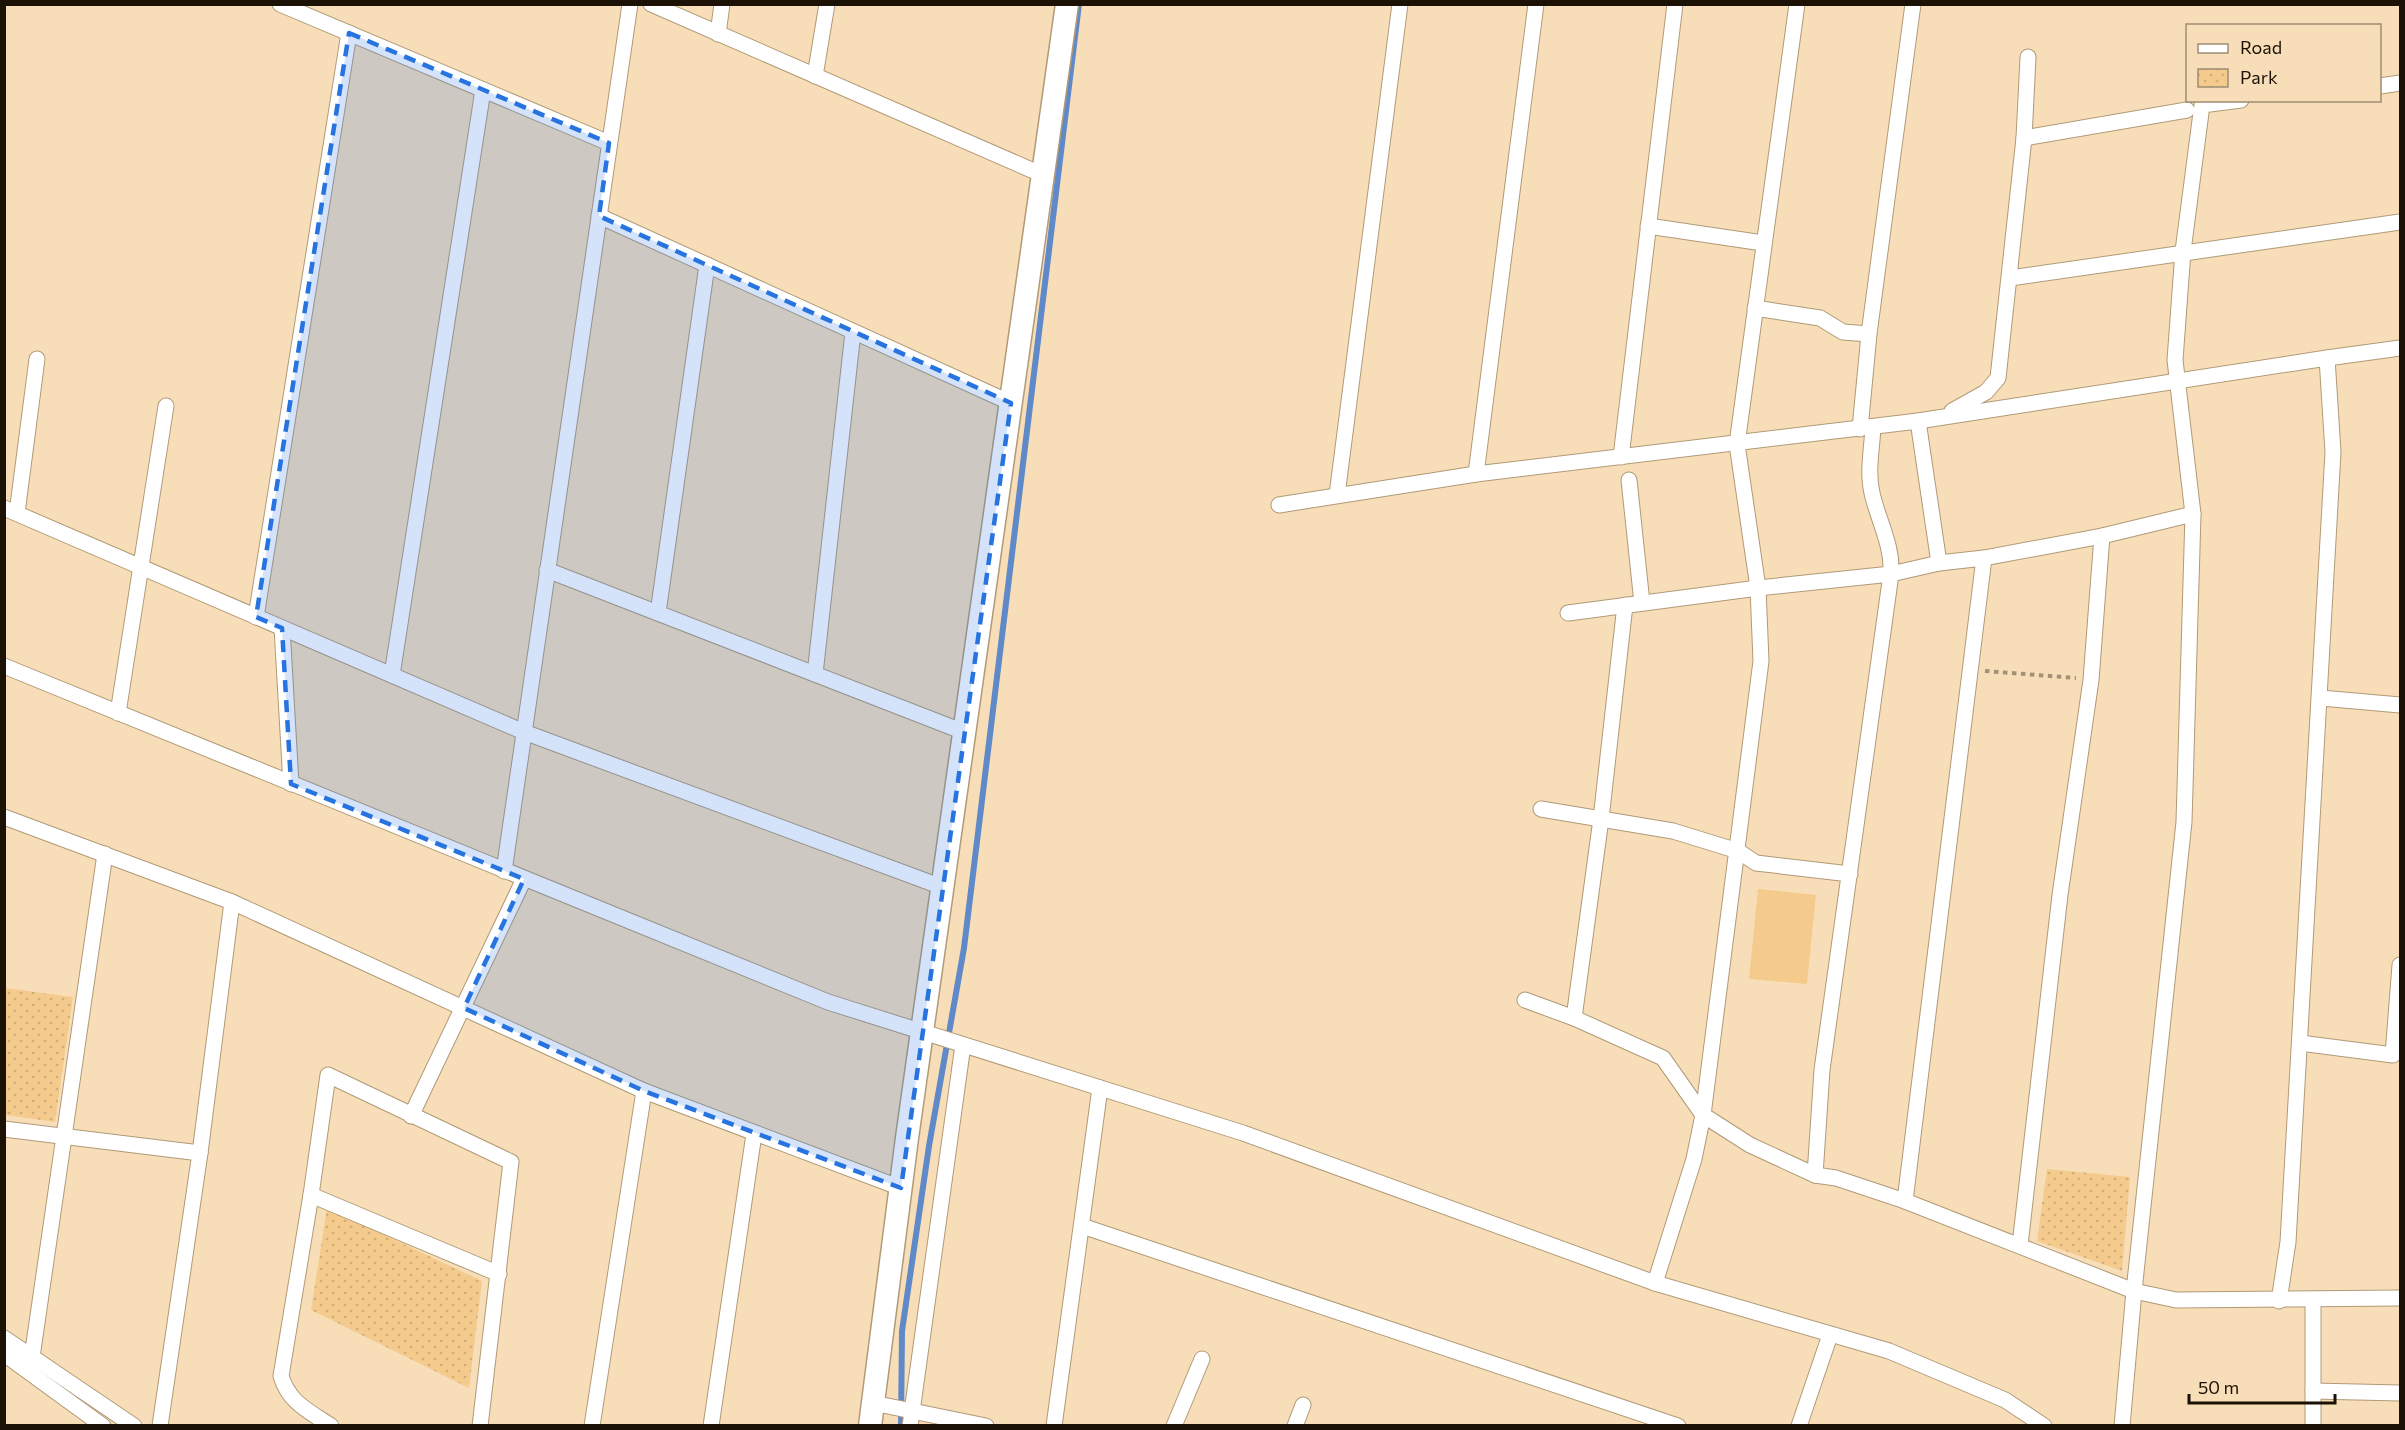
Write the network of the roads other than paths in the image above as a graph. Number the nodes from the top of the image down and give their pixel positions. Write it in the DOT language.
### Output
graph roads {
  1 [pos="280,4"];
  2 [pos="630,4"];
  3 [pos="651,4"];
  4 [pos="722,4"];
  5 [pos="827,4"];
  6 [pos="1067,4"];
  7 [pos="1400,4"];
  8 [pos="1536,4"];
  9 [pos="1675,4"];
  10 [pos="1797,4"];
  11 [pos="1913,4"];
  12 [pos="308,10"];
  13 [pos="349,33"];
  14 [pos="718,34"];
  15 [pos="2028,57"];
  16 [pos="814,76"];
  17 [pos="2400,83"];
  18 [pos="2381,86"];
  19 [pos="483,90"];
  20 [pos="2225,102"];
  21 [pos="2187,110"];
  22 [pos="2024,138"];
  23 [pos="609,143"];
  24 [pos="1042,175"];
  25 [pos="599,216"];
  26 [pos="2400,222"];
  27 [pos="1648,226"];
  28 [pos="1763,243"];
  29 [pos="2183,251"];
  30 [pos="707,266"];
  31 [pos="2010,278"];
  32 [pos="1755,308"];
  33 [pos="853,332"];
  34 [pos="1869,334"];
  35 [pos="2400,348"];
  36 [pos="2327,358"];
  37 [pos="37,359"];
  38 [pos="2179,381"];
  39 [pos="1011,403"];
  40 [pos="166,406"];
  41 [pos="1944,416"];
  42 [pos="1918,421"];
  43 [pos="1866,428"];
  44 [pos="1737,444"];
  45 [pos="1621,457"];
  46 [pos="1476,474"];
  47 [pos="1629,480"];
  48 [pos="1337,495"];
  49 [pos="1279,505"];
  50 [pos="11,511"];
  51 [pos="2193,514"];
  52 [pos="2102,536"];
  53 [pos="1984,558"];
  54 [pos="1939,563"];
  55 [pos="141,567"];
  56 [pos="547,570"];
  57 [pos="1892,574"];
  58 [pos="1758,588"];
  59 [pos="1642,603"];
  60 [pos="1625,605"];
  61 [pos="658,613"];
  62 [pos="1568,613"];
  63 [pos="256,616"];
  64 [pos="282,628"];
  65 [pos="4,666"];
  66 [pos="814,674"];
  67 [pos="392,675"];
  68 [pos="2320,698"];
  69 [pos="2400,705"];
  70 [pos="118,713"];
  71 [pos="524,732"];
  72 [pos="964,732"];
  73 [pos="291,784"];
  74 [pos="1541,809"];
  75 [pos="4,816"];
  76 [pos="1601,819"];
  77 [pos="1738,851"];
  78 [pos="105,854"];
  79 [pos="504,871"];
  80 [pos="1850,874"];
  81 [pos="524,879"];
  82 [pos="942,887"];
  83 [pos="232,903"];
  84 [pos="2400,965"];
  85 [pos="1525,1000"];
  86 [pos="464,1008"];
  87 [pos="1574,1018"];
  88 [pos="922,1032"];
  89 [pos="2300,1042"];
  90 [pos="963,1045"];
  91 [pos="1100,1088"];
  92 [pos="644,1091"];
  93 [pos="1703,1114"];
  94 [pos="411,1116"];
  95 [pos="4,1129"];
  96 [pos="754,1134"];
  97 [pos="65,1138"];
  98 [pos="200,1153"];
  99 [pos="1815,1175"];
  100 [pos="901,1188"];
  101 [pos="311,1195"];
  102 [pos="1905,1201"];
  103 [pos="1082,1226"];
  104 [pos="2020,1245"];
  105 [pos="500,1274"];
  106 [pos="1656,1283"];
  107 [pos="2134,1291"];
  108 [pos="2400,1298"];
  109 [pos="2279,1300"];
  110 [pos="2313,1300"];
  111 [pos="1830,1335"];
  112 [pos="4,1338"];
  113 [pos="4,1354"];
  114 [pos="32,1357"];
  115 [pos="1202,1359"];
  116 [pos="2313,1391"];
  117 [pos="2400,1393"];
  118 [pos="1303,1406"];
  119 [pos="872,1414"];
  120 [pos="911,1418"];
  121 [pos="103,1425"];
  122 [pos="134,1425"];
  123 [pos="160,1425"];
  124 [pos="331,1425"];
  125 [pos="480,1425"];
  126 [pos="592,1425"];
  127 [pos="711,1425"];
  128 [pos="986,1425"];
  129 [pos="1054,1425"];
  130 [pos="1174,1425"];
  131 [pos="1295,1425"];
  132 [pos="1673,1425"];
  133 [pos="1799,1425"];
  134 [pos="2044,1425"];
  135 [pos="2122,1425"];
  136 [pos="2313,1425"];
  1 -- 12 [label="street"];
  2 -- 23 [label="street"];
  3 -- 14 [label="street"];
  4 -- 14 [label="street"];
  5 -- 16 [label="street"];
  6 -- 24 [label="street"];
  7 -- 48 [label="street"];
  8 -- 46 [label="street"];
  9 -- 27 [label="street"];
  10 -- 28 [label="street"];
  11 -- 34 [label="street"];
  12 -- 13 [label="street"];
  13 -- 19 [label="street"];
  13 -- 63 [label="street"];
  14 -- 16 [label="street"];
  15 -- 22 [label="street"];
  16 -- 24 [label="street"];
  17 -- 18 [label="street"];
  19 -- 23 [label="street"];
  19 -- 67 [label="street"];
  20 -- 29 [label="street"];
  21 -- 22 [label="street"];
  22 -- 31 [label="street"];
  23 -- 25 [label="street"];
  24 -- 39 [label="street"];
  25 -- 30 [label="street"];
  25 -- 56 [label="street"];
  26 -- 29 [label="street"];
  27 -- 28 [label="street"];
  27 -- 45 [label="street"];
  28 -- 32 [label="street"];
  29 -- 31 [label="street"];
  29 -- 38 [label="street"];
  30 -- 33 [label="street"];
  30 -- 61 [label="street"];
  31 -- 41 [label="street"];
  32 -- 34 [label="street"];
  32 -- 44 [label="street"];
  33 -- 39 [label="street"];
  33 -- 66 [label="street"];
  34 -- 43 [label="street"];
  35 -- 36 [label="street"];
  36 -- 38 [label="street"];
  36 -- 68 [label="street"];
  37 -- 50 [label="street"];
  38 -- 41 [label="street"];
  38 -- 51 [label="street"];
  39 -- 72 [label="street"];
  40 -- 55 [label="street"];
  41 -- 42 [label="street"];
  42 -- 43 [label="street"];
  42 -- 54 [label="street"];
  43 -- 44 [label="street"];
  43 -- 57 [label="street"];
  44 -- 45 [label="street"];
  44 -- 58 [label="street"];
  45 -- 46 [label="street"];
  46 -- 48 [label="street"];
  47 -- 59 [label="street"];
  48 -- 49 [label="street"];
  50 -- 55 [label="street"];
  51 -- 52 [label="street"];
  51 -- 107 [label="street"];
  52 -- 53 [label="street"];
  52 -- 104 [label="street"];
  53 -- 54 [label="street"];
  53 -- 102 [label="street"];
  54 -- 57 [label="street"];
  55 -- 63 [label="street"];
  55 -- 70 [label="street"];
  56 -- 61 [label="street"];
  56 -- 71 [label="street"];
  57 -- 58 [label="street"];
  57 -- 80 [label="street"];
  58 -- 59 [label="street"];
  58 -- 77 [label="street"];
  59 -- 60 [label="street"];
  60 -- 62 [label="street"];
  60 -- 76 [label="street"];
  61 -- 66 [label="street"];
  63 -- 64 [label="street"];
  64 -- 67 [label="street"];
  64 -- 73 [label="street"];
  65 -- 70 [label="street"];
  66 -- 72 [label="street"];
  67 -- 71 [label="street"];
  68 -- 69 [label="street"];
  68 -- 89 [label="street"];
  70 -- 73 [label="street"];
  71 -- 79 [label="street"];
  71 -- 82 [label="street"];
  72 -- 82 [label="street"];
  73 -- 79 [label="street"];
  74 -- 76 [label="street"];
  75 -- 78 [label="street"];
  76 -- 77 [label="street"];
  76 -- 87 [label="street"];
  77 -- 80 [label="street"];
  77 -- 93 [label="street"];
  78 -- 83 [label="street"];
  78 -- 97 [label="street"];
  79 -- 81 [label="street"];
  80 -- 99 [label="street"];
  81 -- 86 [label="street"];
  81 -- 88 [label="street"];
  82 -- 88 [label="street"];
  83 -- 86 [label="street"];
  83 -- 98 [label="street"];
  84 -- 89 [label="street"];
  85 -- 87 [label="street"];
  86 -- 92 [label="street"];
  86 -- 94 [label="street"];
  87 -- 93 [label="street"];
  88 -- 90 [label="street"];
  88 -- 100 [label="street"];
  89 -- 109 [label="street"];
  90 -- 91 [label="street"];
  90 -- 120 [label="street"];
  91 -- 103 [label="street"];
  91 -- 106 [label="street"];
  92 -- 96 [label="street"];
  92 -- 126 [label="street"];
  93 -- 99 [label="street"];
  93 -- 106 [label="street"];
  94 -- 101 [label="street"];
  94 -- 105 [label="street"];
  95 -- 97 [label="street"];
  96 -- 100 [label="street"];
  96 -- 127 [label="street"];
  97 -- 98 [label="street"];
  97 -- 114 [label="street"];
  98 -- 123 [label="street"];
  99 -- 102 [label="street"];
  100 -- 119 [label="street"];
  101 -- 105 [label="street"];
  101 -- 124 [label="street"];
  102 -- 104 [label="street"];
  103 -- 129 [label="street"];
  103 -- 132 [label="street"];
  104 -- 107 [label="street"];
  105 -- 125 [label="street"];
  106 -- 111 [label="street"];
  107 -- 109 [label="street"];
  107 -- 135 [label="street"];
  108 -- 110 [label="street"];
  109 -- 110 [label="street"];
  110 -- 116 [label="street"];
  111 -- 133 [label="street"];
  111 -- 134 [label="street"];
  112 -- 114 [label="street"];
  113 -- 121 [label="street"];
  114 -- 122 [label="street"];
  115 -- 130 [label="street"];
  116 -- 117 [label="street"];
  116 -- 136 [label="street"];
  118 -- 131 [label="street"];
  119 -- 120 [label="street"];
  120 -- 128 [label="street"];
}
